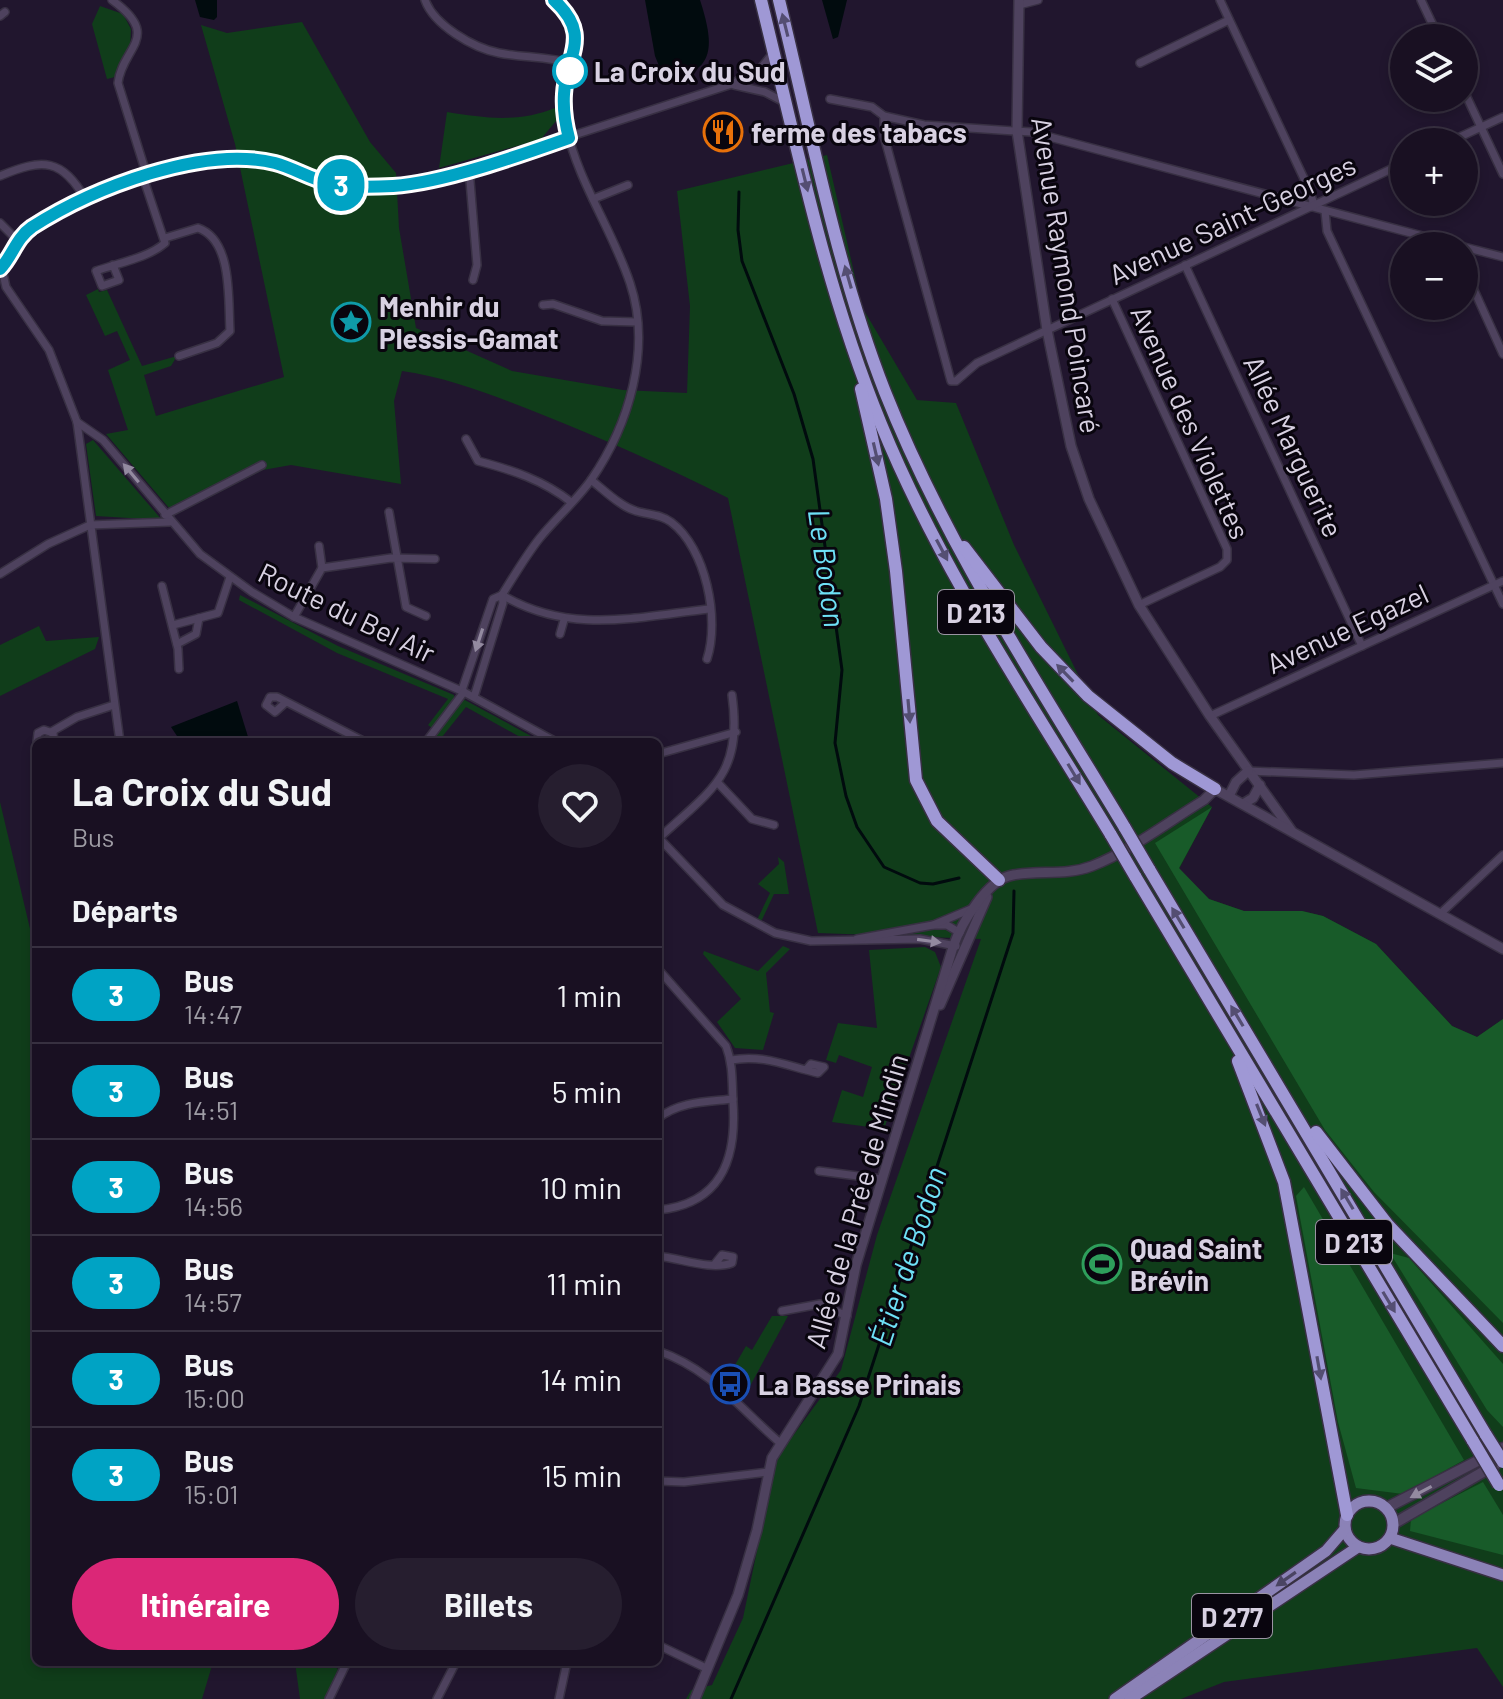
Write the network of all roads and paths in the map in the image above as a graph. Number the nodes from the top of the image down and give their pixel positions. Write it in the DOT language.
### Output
graph roads {
  1 [pos="112,0"];
  2 [pos="425,0"];
  3 [pos="554,0"];
  4 [pos="761,0"];
  5 [pos="779,0"];
  6 [pos="1038,0"];
  7 [pos="1220,0"];
  8 [pos="1421,0"];
  9 [pos="1019,2"];
  10 [pos="1229,20"];
  11 [pos="1432,24"];
  12 [pos="774,52"];
  13 [pos="1140,63"];
  14 [pos="573,64"];
  15 [pos="732,84"];
  16 [pos="830,99"];
  17 [pos="787,104"];
  18 [pos="1474,112"];
  19 [pos="884,116"];
  20 [pos="1503,117"];
  21 [pos="1481,127"];
  22 [pos="1478,128"];
  23 [pos="1017,131"];
  24 [pos="569,138"];
  25 [pos="469,169"];
  26 [pos="1390,170"];
  27 [pos="1503,174"];
  28 [pos="0,176"];
  29 [pos="145,176"];
  30 [pos="628,185"];
  31 [pos="593,199"];
  32 [pos="86,200"];
  33 [pos="1311,207"];
  34 [pos="1325,211"];
  35 [pos="0,223"];
  36 [pos="1406,232"];
  37 [pos="165,238"];
  38 [pos="17,240"];
  39 [pos="1478,251"];
  40 [pos="1503,257"];
  41 [pos="113,265"];
  42 [pos="1185,265"];
  43 [pos="1,269"];
  44 [pos="473,280"];
  45 [pos="1112,299"];
  46 [pos="1478,299"];
  47 [pos="543,305"];
  48 [pos="637,322"];
  49 [pos="1047,330"];
  50 [pos="1503,354"];
  51 [pos="179,356"];
  52 [pos="863,378"];
  53 [pos="77,422"];
  54 [pos="94,433"];
  55 [pos="79,439"];
  56 [pos="466,439"];
  57 [pos="262,465"];
  58 [pos="591,480"];
  59 [pos="571,502"];
  60 [pos="389,512"];
  61 [pos="168,519"];
  62 [pos="90,525"];
  63 [pos="955,540"];
  64 [pos="319,546"];
  65 [pos="397,559"];
  66 [pos="435,559"];
  67 [pos="322,568"];
  68 [pos="0,574"];
  69 [pos="230,577"];
  70 [pos="1503,581"];
  71 [pos="1494,585"];
  72 [pos="162,586"];
  73 [pos="502,595"];
  74 [pos="1503,604"];
  75 [pos="1139,605"];
  76 [pos="709,609"];
  77 [pos="426,616"];
  78 [pos="294,617"];
  79 [pos="199,618"];
  80 [pos="564,620"];
  81 [pos="173,625"];
  82 [pos="560,634"];
  83 [pos="177,644"];
  84 [pos="1362,646"];
  85 [pos="707,659"];
  86 [pos="179,669"];
  87 [pos="463,691"];
  88 [pos="732,695"];
  89 [pos="474,697"];
  90 [pos="286,702"];
  91 [pos="114,705"];
  92 [pos="1210,716"];
  93 [pos="51,732"];
  94 [pos="736,732"];
  95 [pos="38,738"];
  96 [pos="53,738"];
  97 [pos="119,738"];
  98 [pos="357,738"];
  99 [pos="429,738"];
  100 [pos="549,738"];
  101 [pos="662,753"];
  102 [pos="1503,763"];
  103 [pos="1248,771"];
  104 [pos="718,783"];
  105 [pos="1260,785"];
  106 [pos="1215,789"];
  107 [pos="1229,796"];
  108 [pos="1243,804"];
  109 [pos="774,825"];
  110 [pos="1293,832"];
  111 [pos="662,834"];
  112 [pos="662,842"];
  113 [pos="1503,855"];
  114 [pos="999,880"];
  115 [pos="988,895"];
  116 [pos="971,909"];
  117 [pos="1440,914"];
  118 [pos="933,925"];
  119 [pos="959,931"];
  120 [pos="848,942"];
  121 [pos="968,942"];
  122 [pos="1500,944"];
  123 [pos="953,947"];
  124 [pos="662,973"];
  125 [pos="931,1022"];
  126 [pos="1235,1043"];
  127 [pos="731,1060"];
  128 [pos="806,1070"];
  129 [pos="733,1099"];
  130 [pos="1291,1107"];
  131 [pos="662,1115"];
  132 [pos="819,1171"];
  133 [pos="881,1179"];
  134 [pos="662,1209"];
  135 [pos="662,1256"];
  136 [pos="714,1265"];
  137 [pos="782,1311"];
  138 [pos="847,1316"];
  139 [pos="1503,1346"];
  140 [pos="662,1352"];
  141 [pos="779,1442"];
  142 [pos="1503,1448"];
  143 [pos="1503,1461"];
  144 [pos="768,1472"];
  145 [pos="662,1481"];
  146 [pos="1501,1489"];
  147 [pos="1386,1508"];
  148 [pos="1347,1515"];
  149 [pos="1393,1524"];
  150 [pos="1345,1529"];
  151 [pos="1390,1538"];
  152 [pos="1358,1547"];
  153 [pos="1503,1575"];
  154 [pos="662,1647"];
  155 [pos="343,1666"];
  156 [pos="454,1666"];
  157 [pos="566,1666"];
  158 [pos="708,1669"];
  159 [pos="329,1699"];
  160 [pos="437,1699"];
  161 [pos="559,1699"];
  162 [pos="695,1699"];
  163 [pos="1115,1699"];
  164 [pos="1130,1699"];
  1 -- 29 [label="street"];
  2 -- 14 [label="street"];
  3 -- 14 [label="street"];
  4 -- 12 [label="highway, D 213"];
  63 -- 5 [label="highway, D 213, one-way"];
  6 -- 9 [label="street"];
  7 -- 10 [label="street"];
  8 -- 11 [label="street"];
  9 -- 23 [label="street, Avenue Raymond Poincaré"];
  10 -- 13 [label="street"];
  10 -- 33 [label="street"];
  12 -- 15 [label="street"];
  12 -- 17 [label="highway, D 213"];
  14 -- 24 [label="street"];
  15 -- 17 [label="street"];
  15 -- 24 [label="street"];
  16 -- 19 [label="street"];
  17 -- 52 [label="highway, D 213, one-way"];
  18 -- 21 [label="street"];
  19 -- 23 [label="street"];
  19 -- 49 [label="street, Avenue Saint-Georges"];
  20 -- 21 [label="street"];
  21 -- 22 [label="street"];
  21 -- 27 [label="street"];
  23 -- 33 [label="street"];
  23 -- 49 [label="street, Avenue Raymond Poincaré"];
  24 -- 25 [label="street"];
  24 -- 31 [label="street"];
  25 -- 29 [label="street"];
  25 -- 44 [label="street"];
  26 -- 33 [label="street, Avenue Saint-Georges"];
  28 -- 32 [label="street"];
  29 -- 32 [label="street"];
  29 -- 37 [label="street"];
  30 -- 31 [label="street"];
  31 -- 48 [label="street"];
  32 -- 38 [label="street"];
  33 -- 34 [label="street"];
  33 -- 42 [label="street, Avenue Saint-Georges"];
  34 -- 36 [label="street"];
  34 -- 71 [label="street"];
  35 -- 38 [label="street"];
  37 -- 41 [label="street"];
  37 -- 51 [label="street"];
  38 -- 43 [label="street"];
  39 -- 40 [label="street"];
  42 -- 45 [label="street, Avenue Saint-Georges"];
  42 -- 84 [label="street, Allée Marguerite"];
  43 -- 53 [label="street"];
  45 -- 49 [label="street, Avenue Saint-Georges"];
  45 -- 75 [label="street, Avenue des Violettes"];
  46 -- 50 [label="street"];
  47 -- 48 [label="street"];
  48 -- 58 [label="street"];
  49 -- 75 [label="street, Avenue Raymond Poincaré"];
  52 -- 114 [label="highway, one-way"];
  52 -- 126 [label="highway, D 213, one-way, bridge"];
  53 -- 54 [label="street, Route du Bel Air"];
  53 -- 55 [label="street"];
  54 -- 55 [label="street"];
  61 -- 54 [label="street, Route du Bel Air, one-way"];
  55 -- 62 [label="street"];
  56 -- 59 [label="street"];
  57 -- 61 [label="street"];
  58 -- 59 [label="street"];
  58 -- 76 [label="street"];
  59 -- 73 [label="street"];
  60 -- 65 [label="street"];
  61 -- 62 [label="street"];
  61 -- 69 [label="street, Route du Bel Air"];
  62 -- 68 [label="street"];
  62 -- 91 [label="street"];
  106 -- 63 [label="highway, one-way"];
  130 -- 63 [label="highway, D 213, one-way, bridge"];
  64 -- 67 [label="street"];
  65 -- 66 [label="street"];
  65 -- 67 [label="street"];
  65 -- 77 [label="street"];
  67 -- 78 [label="street"];
  69 -- 78 [label="street, Route du Bel Air"];
  69 -- 79 [label="street"];
  70 -- 71 [label="street, Avenue Egazel"];
  71 -- 74 [label="street"];
  71 -- 84 [label="street, Avenue Egazel"];
  72 -- 81 [label="street"];
  73 -- 80 [label="street"];
  73 -- 87 [label="street, one-way"];
  73 -- 89 [label="street"];
  75 -- 92 [label="street, Avenue Raymond Poincaré"];
  76 -- 80 [label="street"];
  76 -- 85 [label="street"];
  78 -- 87 [label="street, Route du Bel Air"];
  79 -- 81 [label="street"];
  79 -- 83 [label="street"];
  80 -- 82 [label="street"];
  81 -- 83 [label="street"];
  83 -- 86 [label="street"];
  84 -- 92 [label="street, Avenue Egazel"];
  87 -- 89 [label="street, Route du Bel Air"];
  87 -- 99 [label="street"];
  88 -- 94 [label="street"];
  89 -- 100 [label="street, Route du Bel Air"];
  90 -- 98 [label="street"];
  91 -- 93 [label="street"];
  91 -- 97 [label="street"];
  92 -- 103 [label="street, Avenue Raymond Poincaré"];
  93 -- 95 [label="street"];
  93 -- 96 [label="street"];
  94 -- 101 [label="street"];
  94 -- 104 [label="street"];
  102 -- 103 [label="street"];
  103 -- 105 [label="street, Avenue Raymond Poincaré"];
  103 -- 107 [label="street"];
  104 -- 109 [label="street"];
  104 -- 111 [label="street"];
  105 -- 108 [label="street"];
  105 -- 110 [label="street, Avenue Raymond Poincaré"];
  106 -- 107 [label="street, Avenue Raymond Poincaré"];
  106 -- 114 [label="street"];
  107 -- 108 [label="street, Avenue Raymond Poincaré"];
  108 -- 110 [label="street, Avenue Raymond Poincaré"];
  110 -- 117 [label="street, Avenue Raymond Poincaré"];
  112 -- 120 [label="street"];
  113 -- 117 [label="street"];
  114 -- 115 [label="street"];
  115 -- 116 [label="street"];
  115 -- 121 [label="street"];
  116 -- 118 [label="street"];
  116 -- 119 [label="street"];
  117 -- 122 [label="street, Avenue Raymond Poincaré"];
  118 -- 119 [label="street"];
  118 -- 120 [label="street"];
  119 -- 121 [label="street"];
  119 -- 123 [label="street"];
  120 -- 123 [label="street, one-way"];
  121 -- 123 [label="street"];
  121 -- 125 [label="street"];
  123 -- 125 [label="street"];
  124 -- 127 [label="street"];
  125 -- 133 [label="street, Allée de la Prée de Mindin"];
  126 -- 146 [label="highway, D 213, one-way, bridge"];
  126 -- 148 [label="highway, one-way"];
  127 -- 128 [label="street"];
  127 -- 129 [label="street"];
  129 -- 131 [label="street"];
  129 -- 134 [label="street"];
  130 -- 139 [label="highway"];
  143 -- 130 [label="highway, D 213, one-way, bridge"];
  132 -- 133 [label="street"];
  133 -- 138 [label="street, Allée de la Prée de Mindin"];
  135 -- 136 [label="street"];
  137 -- 138 [label="street"];
  138 -- 141 [label="street, Allée de la Prée de Mindin"];
  140 -- 141 [label="street"];
  141 -- 144 [label="street, Allée de la Prée de Mindin"];
  142 -- 147 [label="main road, one-way"];
  143 -- 149 [label="main road"];
  144 -- 145 [label="street"];
  144 -- 158 [label="street, Allée de la Prée de Mindin"];
  147 -- 148 [label="main road"];
  147 -- 149 [label="main road"];
  148 -- 150 [label="main road"];
  149 -- 151 [label="main road"];
  150 -- 152 [label="main road"];
  150 -- 163 [label="main road, D 277, one-way"];
  151 -- 152 [label="main road"];
  151 -- 153 [label="main road"];
  152 -- 164 [label="main road, D 277"];
  154 -- 158 [label="street"];
  155 -- 159 [label="street"];
  156 -- 160 [label="street"];
  157 -- 161 [label="street"];
  158 -- 162 [label="street, Allée de la Prée de Mindin"];
}
